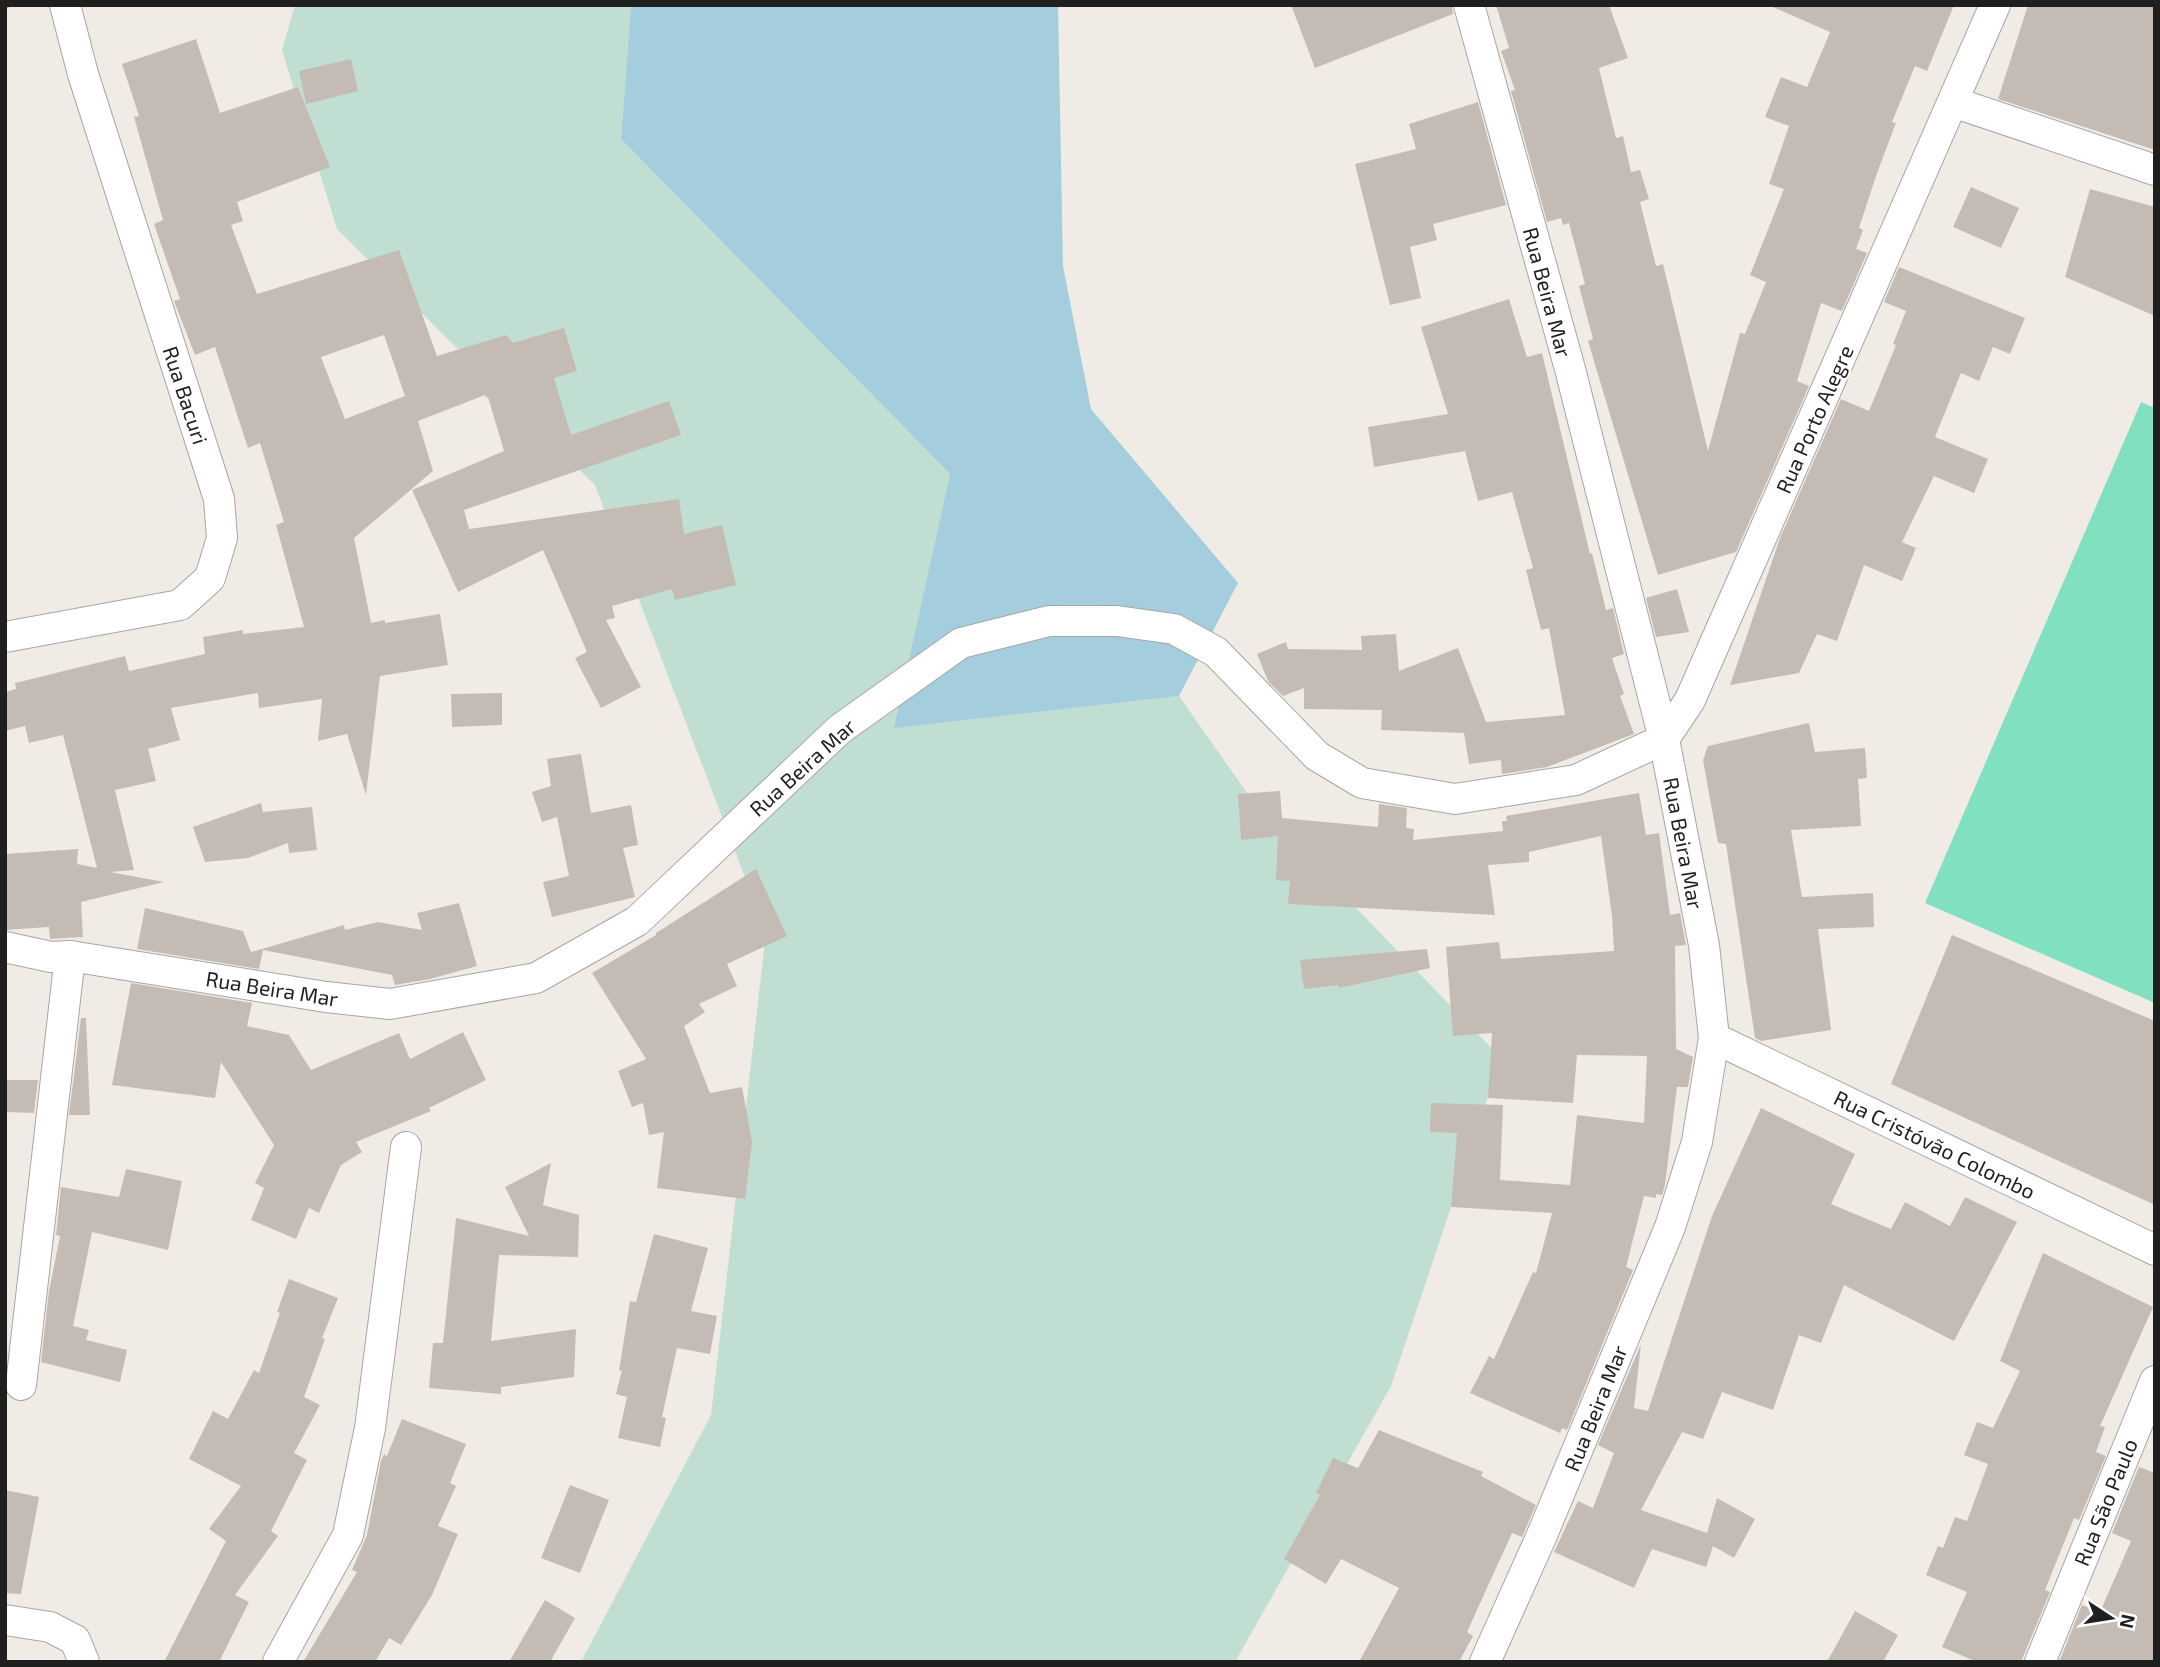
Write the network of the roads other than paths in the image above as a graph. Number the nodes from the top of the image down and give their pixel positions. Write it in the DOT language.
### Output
graph roads {
  1 [pos="65,5"];
  2 [pos="1469,5"];
  3 [pos="1995,5"];
  4 [pos="1953,102"];
  5 [pos="2155,170"];
  6 [pos="5,637"];
  7 [pos="1664,739"];
  8 [pos="5,947"];
  9 [pos="70,956"];
  10 [pos="1714,1038"];
  11 [pos="406,1147"];
  12 [pos="2155,1250"];
  13 [pos="2155,1381"];
  14 [pos="21,1385"];
  15 [pos="5,1620"];
  16 [pos="84,1662"];
  17 [pos="278,1662"];
  18 [pos="1485,1662"];
  19 [pos="2040,1662"];
  1 -- 6 [label="street, Rua Bacuri"];
  2 -- 7 [label="street, Rua Beira Mar"];
  3 -- 4 [label="street, Rua Porto Alegre"];
  4 -- 5 [label="street"];
  4 -- 7 [label="street, Rua Porto Alegre"];
  7 -- 9 [label="street, Rua Beira Mar"];
  7 -- 10 [label="street, Rua Beira Mar"];
  8 -- 9 [label="street, Rua Beira Mar"];
  9 -- 14 [label="street"];
  10 -- 12 [label="street, Rua Cristóvão Colombo"];
  10 -- 18 [label="street, Rua Beira Mar"];
  11 -- 17 [label="street"];
  13 -- 19 [label="street, Rua São Paulo"];
  15 -- 16 [label="street"];
}
